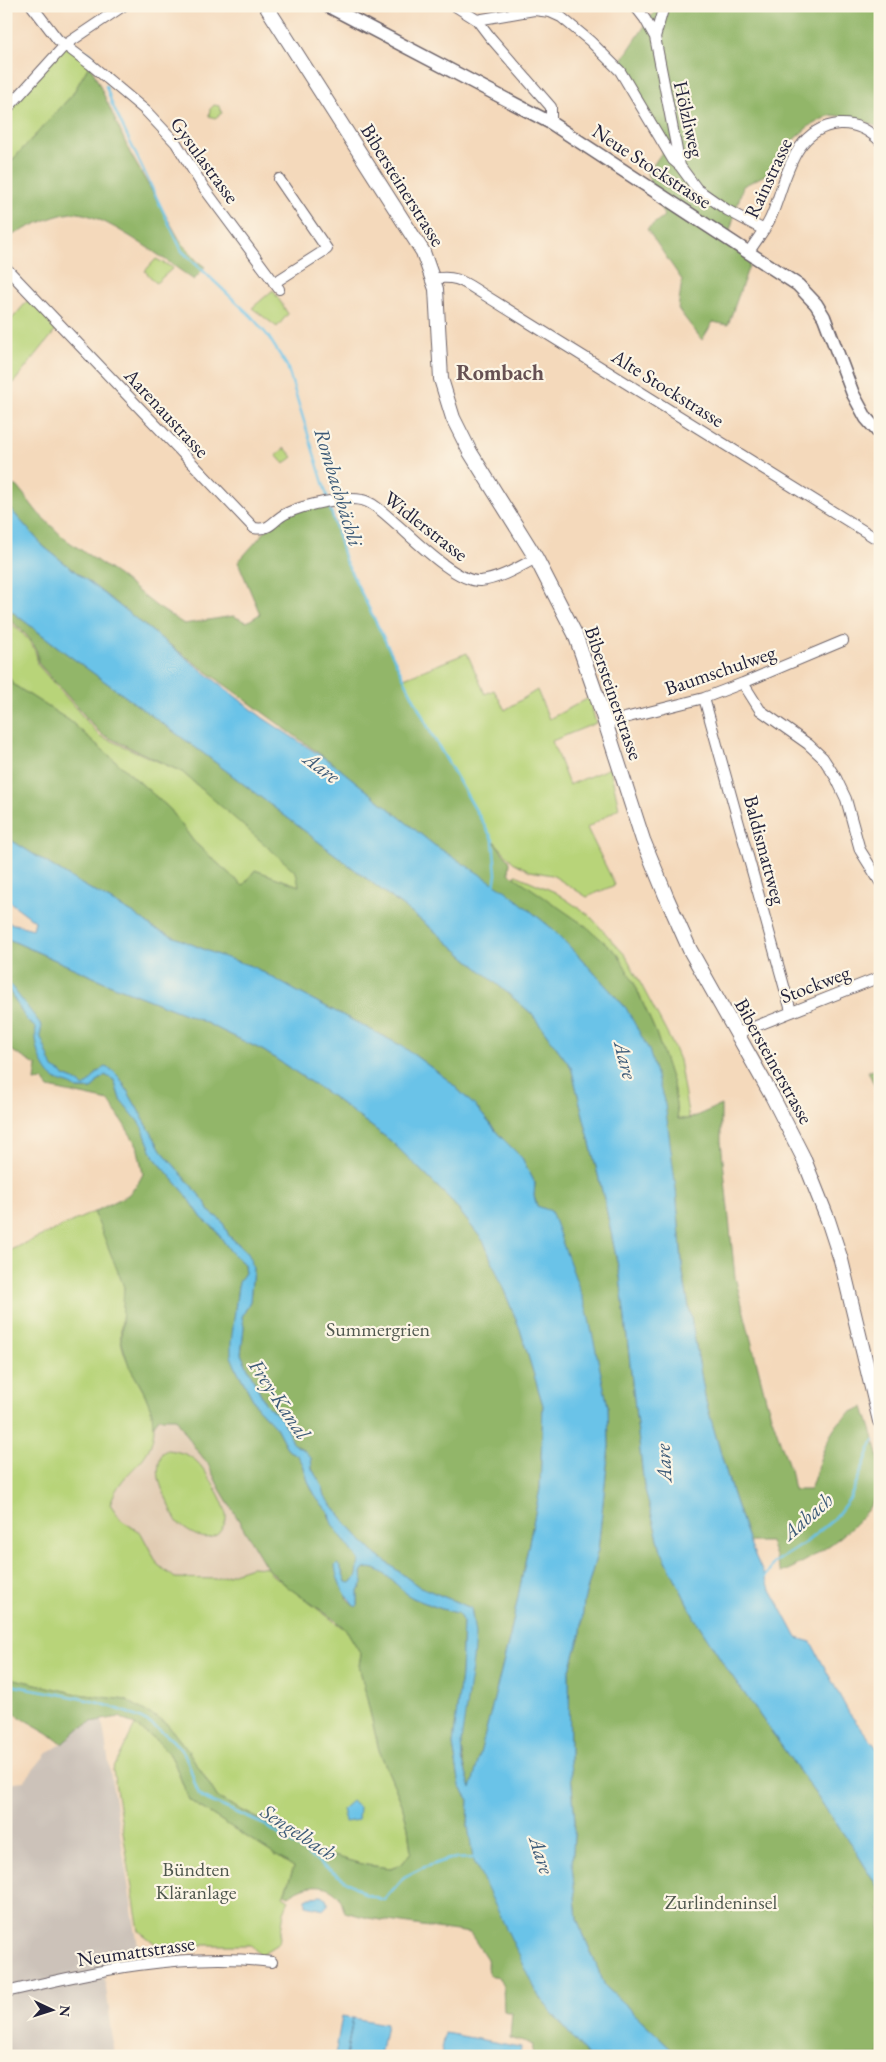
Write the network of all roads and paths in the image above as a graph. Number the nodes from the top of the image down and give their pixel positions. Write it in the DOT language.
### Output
graph roads {
  1 [pos="32,6"];
  2 [pos="122,6"];
  3 [pos="266,6"];
  4 [pos="328,6"];
  5 [pos="455,6"];
  6 [pos="635,6"];
  7 [pos="664,6"];
  8 [pos="530,8"];
  9 [pos="477,20"];
  10 [pos="655,37"];
  11 [pos="65,45"];
  12 [pos="6,110"];
  13 [pos="551,123"];
  14 [pos="880,141"];
  15 [pos="680,166"];
  16 [pos="279,179"];
  17 [pos="764,230"];
  18 [pos="749,252"];
  19 [pos="6,268"];
  20 [pos="434,279"];
  21 [pos="880,434"];
  22 [pos="325,503"];
  23 [pos="880,542"];
  24 [pos="536,558"];
  25 [pos="843,641"];
  26 [pos="743,683"];
  27 [pos="704,698"];
  28 [pos="605,723"];
  29 [pos="880,882"];
  30 [pos="880,977"];
  31 [pos="791,1012"];
  32 [pos="736,1034"];
  33 [pos="880,1421"];
  34 [pos="272,1962"];
  35 [pos="6,1992"];
  1 -- 11 [label="street, Gysulastrasse"];
  2 -- 11 [label="street"];
  3 -- 20 [label="main road, Bibersteinerstrasse"];
  4 -- 13 [label="street, Neue Stockstrasse"];
  5 -- 9 [label="street"];
  6 -- 10 [label="street"];
  7 -- 10 [label="street, Hölzliweg"];
  8 -- 9 [label="street"];
  8 -- 15 [label="street"];
  9 -- 13 [label="street"];
  10 -- 15 [label="street, Hölzliweg"];
  11 -- 12 [label="street"];
  11 -- 16 [label="street, Gysulastrasse"];
  13 -- 18 [label="street, Neue Stockstrasse"];
  14 -- 17 [label="street, Rainstrasse"];
  15 -- 17 [label="street, Hölzliweg"];
  17 -- 18 [label="street, Rainstrasse"];
  18 -- 21 [label="street, Neue Stockstrasse"];
  19 -- 22 [label="street, Aarenaustrasse"];
  20 -- 23 [label="street, Alte Stockstrasse"];
  20 -- 24 [label="main road, Bibersteinerstrasse"];
  22 -- 24 [label="street, Widlerstrasse"];
  24 -- 28 [label="main road, Bibersteinerstrasse"];
  25 -- 26 [label="street, Baumschulweg"];
  26 -- 27 [label="street, Baumschulweg"];
  26 -- 29 [label="street"];
  27 -- 28 [label="street, Baumschulweg"];
  27 -- 31 [label="street, Baldismattweg"];
  28 -- 32 [label="main road, Bibersteinerstrasse"];
  30 -- 31 [label="street, Stockweg"];
  31 -- 32 [label="street, Stockweg"];
  32 -- 33 [label="main road, Bibersteinerstrasse"];
  34 -- 35 [label="street, Neumattstrasse"];
}
